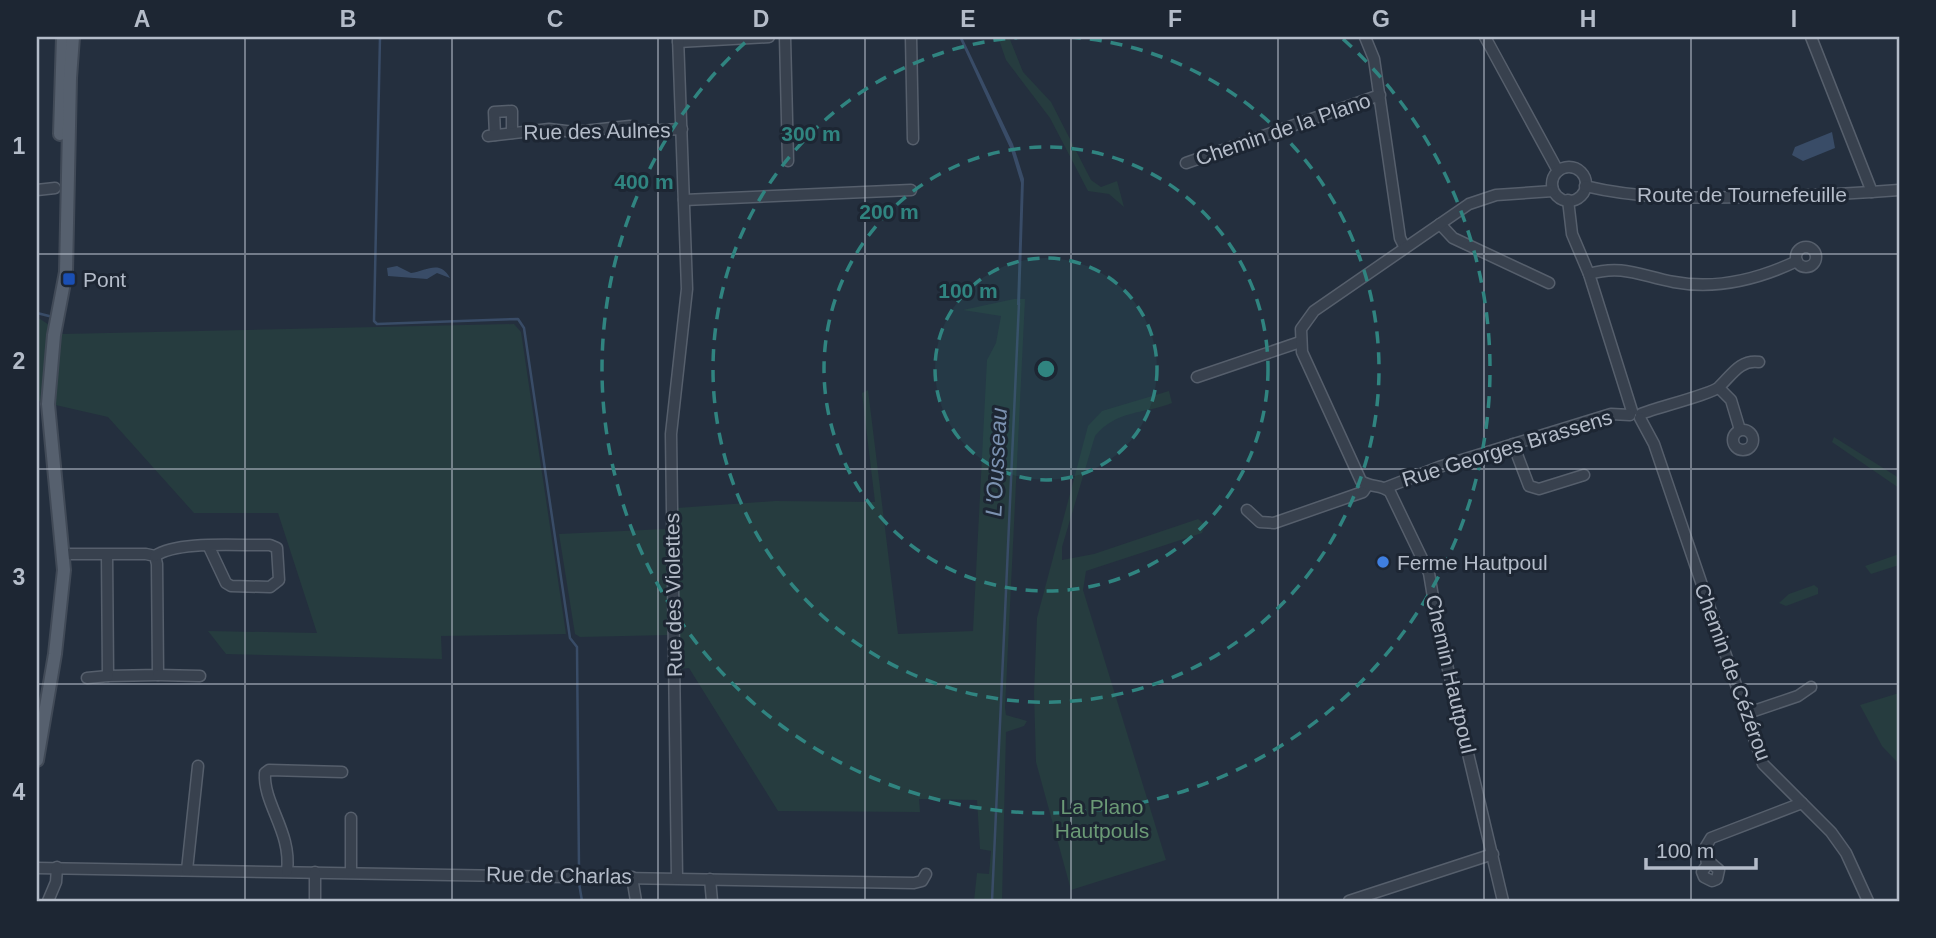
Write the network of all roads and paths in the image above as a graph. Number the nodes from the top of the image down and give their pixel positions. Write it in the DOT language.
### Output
graph roads {
  1 [pos="63,37"];
  2 [pos="73,37"];
  3 [pos="769,37"];
  4 [pos="785,37"];
  5 [pos="911,37"];
  6 [pos="1365,37"];
  7 [pos="1485,37"];
  8 [pos="1811,37"];
  9 [pos="678,39"];
  10 [pos="1380,95"];
  11 [pos="682,129"];
  12 [pos="512,133"];
  13 [pos="913,139"];
  14 [pos="788,161"];
  15 [pos="1186,163"];
  16 [pos="1558,171"];
  17 [pos="1586,186"];
  18 [pos="54,188"];
  19 [pos="37,190"];
  20 [pos="911,190"];
  21 [pos="1899,190"];
  22 [pos="1553,191"];
  23 [pos="1872,192"];
  24 [pos="1568,200"];
  25 [pos="684,201"];
  26 [pos="1440,224"];
  27 [pos="1405,248"];
  28 [pos="1797,261"];
  29 [pos="1589,274"];
  30 [pos="1549,283"];
  31 [pos="59,303"];
  32 [pos="1300,342"];
  33 [pos="1759,362"];
  34 [pos="1197,377"];
  35 [pos="1719,388"];
  36 [pos="1636,414"];
  37 [pos="1740,430"];
  38 [pos="1513,444"];
  39 [pos="1584,475"];
  40 [pos="1367,486"];
  41 [pos="1385,488"];
  42 [pos="1247,510"];
  43 [pos="209,547"];
  44 [pos="107,554"];
  45 [pos="64,555"];
  46 [pos="155,556"];
  47 [pos="158,675"];
  48 [pos="108,676"];
  49 [pos="200,676"];
  50 [pos="87,678"];
  51 [pos="1811,687"];
  52 [pos="1745,714"];
  53 [pos="37,760"];
  54 [pos="198,766"];
  55 [pos="342,772"];
  56 [pos="1802,803"];
  57 [pos="351,818"];
  58 [pos="1493,854"];
  59 [pos="1707,865"];
  60 [pos="57,867"];
  61 [pos="37,868"];
  62 [pos="187,870"];
  63 [pos="288,871"];
  64 [pos="315,872"];
  65 [pos="351,872"];
  66 [pos="926,874"];
  67 [pos="632,877"];
  68 [pos="677,878"];
  69 [pos="710,880"];
  70 [pos="48,901"];
  71 [pos="315,901"];
  72 [pos="636,901"];
  73 [pos="712,901"];
  74 [pos="1349,901"];
  75 [pos="1503,901"];
  76 [pos="1868,901"];
  1 -- 31 [label="main road"];
  2 -- 31 [label="main road"];
  3 -- 9 [label="street"];
  4 -- 14 [label="street"];
  5 -- 13 [label="street"];
  6 -- 10 [label="street"];
  7 -- 16 [label="street"];
  8 -- 23 [label="street"];
  9 -- 11 [label="street, Rue des Violettes"];
  10 -- 15 [label="street, Chemin de la Plano"];
  10 -- 27 [label="street"];
  11 -- 12 [label="street, Rue des Aulnes"];
  11 -- 25 [label="street, Rue des Violettes"];
  12 -- 12 [label="street, Rue des Aulnes"];
  16 -- 17 [label="street"];
  16 -- 22 [label="street"];
  17 -- 23 [label="street, Route de Tournefeuille"];
  17 -- 24 [label="street"];
  18 -- 19 [label="street"];
  20 -- 25 [label="street"];
  21 -- 23 [label="street, Route de Tournefeuille"];
  22 -- 24 [label="street"];
  22 -- 26 [label="street"];
  24 -- 29 [label="street, Chemin de Cézérou"];
  25 -- 68 [label="street, Rue des Violettes"];
  26 -- 27 [label="street"];
  26 -- 30 [label="street"];
  27 -- 32 [label="street"];
  28 -- 29 [label="street"];
  29 -- 36 [label="street, Chemin de Cézérou"];
  31 -- 45 [label="main road"];
  32 -- 34 [label="street"];
  32 -- 40 [label="street"];
  33 -- 35 [label="street"];
  35 -- 36 [label="street, Rue Georges Brassens"];
  35 -- 37 [label="street"];
  36 -- 38 [label="street, Rue Georges Brassens"];
  36 -- 52 [label="street, Chemin de Cézérou"];
  38 -- 39 [label="street"];
  38 -- 41 [label="street, Rue Georges Brassens"];
  40 -- 41 [label="street"];
  40 -- 42 [label="street"];
  41 -- 58 [label="street, Chemin Hautpoul"];
  43 -- 43 [label="street"];
  43 -- 46 [label="street"];
  44 -- 45 [label="street"];
  44 -- 46 [label="street"];
  44 -- 48 [label="street"];
  45 -- 53 [label="main road"];
  46 -- 47 [label="street"];
  47 -- 48 [label="street"];
  47 -- 49 [label="street"];
  48 -- 50 [label="street"];
  51 -- 52 [label="street"];
  52 -- 56 [label="street, Chemin de Cézérou"];
  54 -- 62 [label="street"];
  55 -- 63 [label="street"];
  56 -- 59 [label="street"];
  56 -- 76 [label="street, Chemin de Cézérou"];
  57 -- 65 [label="street"];
  58 -- 74 [label="street"];
  58 -- 75 [label="street, Chemin Hautpoul"];
  60 -- 61 [label="street, Rue de Charlas"];
  60 -- 62 [label="street, Rue de Charlas"];
  60 -- 70 [label="street"];
  62 -- 63 [label="street, Rue de Charlas"];
  63 -- 64 [label="street, Rue de Charlas"];
  64 -- 65 [label="street, Rue de Charlas"];
  64 -- 71 [label="street"];
  65 -- 67 [label="street, Rue de Charlas"];
  66 -- 69 [label="street, Rue de Charlas"];
  67 -- 68 [label="street, Rue de Charlas"];
  67 -- 72 [label="street"];
  68 -- 69 [label="street, Rue de Charlas"];
  69 -- 73 [label="street"];
}
